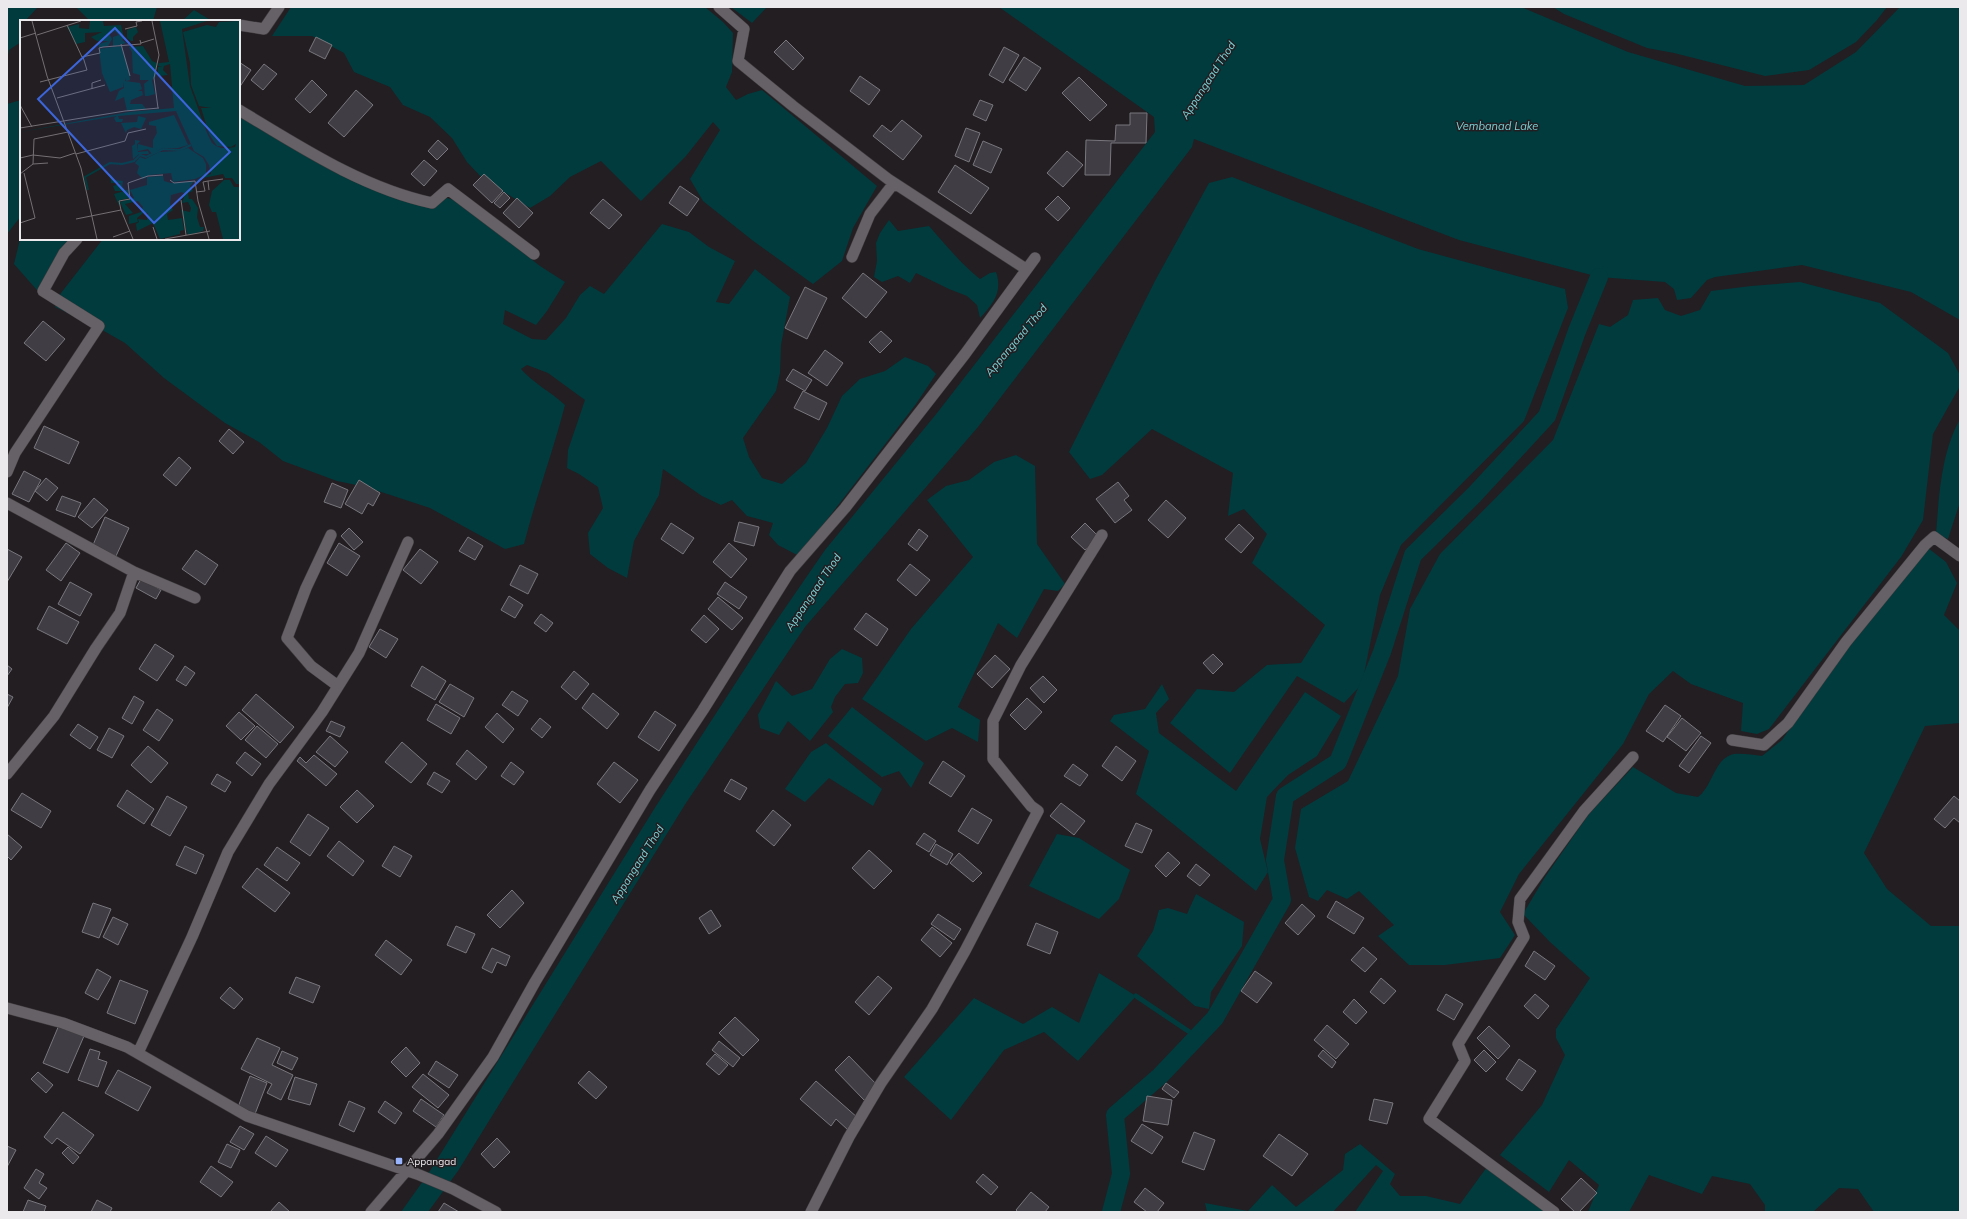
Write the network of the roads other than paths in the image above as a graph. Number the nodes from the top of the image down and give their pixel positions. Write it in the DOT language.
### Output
graph roads {
  1 [pos="279,7"];
  2 [pos="719,7"];
  3 [pos="240,25"];
  4 [pos="240,111"];
  5 [pos="894,183"];
  6 [pos="75,240"];
  7 [pos="534,254"];
  8 [pos="852,257"];
  9 [pos="1035,258"];
  10 [pos="1026,269"];
  11 [pos="7,472"];
  12 [pos="7,504"];
  13 [pos="331,534"];
  14 [pos="1102,535"];
  15 [pos="408,542"];
  16 [pos="1960,556"];
  17 [pos="134,572"];
  18 [pos="195,598"];
  19 [pos="338,686"];
  20 [pos="1732,740"];
  21 [pos="1633,757"];
  22 [pos="7,774"];
  23 [pos="7,1008"];
  24 [pos="138,1053"];
  25 [pos="412,1172"];
  26 [pos="371,1212"];
  27 [pos="496,1212"];
  28 [pos="811,1212"];
  29 [pos="1554,1212"];
  1 -- 3 [label="street"];
  2 -- 5 [label="street"];
  4 -- 7 [label="street"];
  5 -- 8 [label="street"];
  5 -- 10 [label="street"];
  6 -- 11 [label="street"];
  9 -- 10 [label="street"];
  10 -- 25 [label="street"];
  12 -- 17 [label="street"];
  13 -- 19 [label="street"];
  14 -- 28 [label="street"];
  15 -- 19 [label="street"];
  16 -- 20 [label="street"];
  17 -- 18 [label="street"];
  17 -- 22 [label="street"];
  19 -- 24 [label="street"];
  21 -- 29 [label="street"];
  23 -- 24 [label="street"];
  24 -- 25 [label="street"];
  25 -- 26 [label="street"];
  25 -- 27 [label="street"];
}
